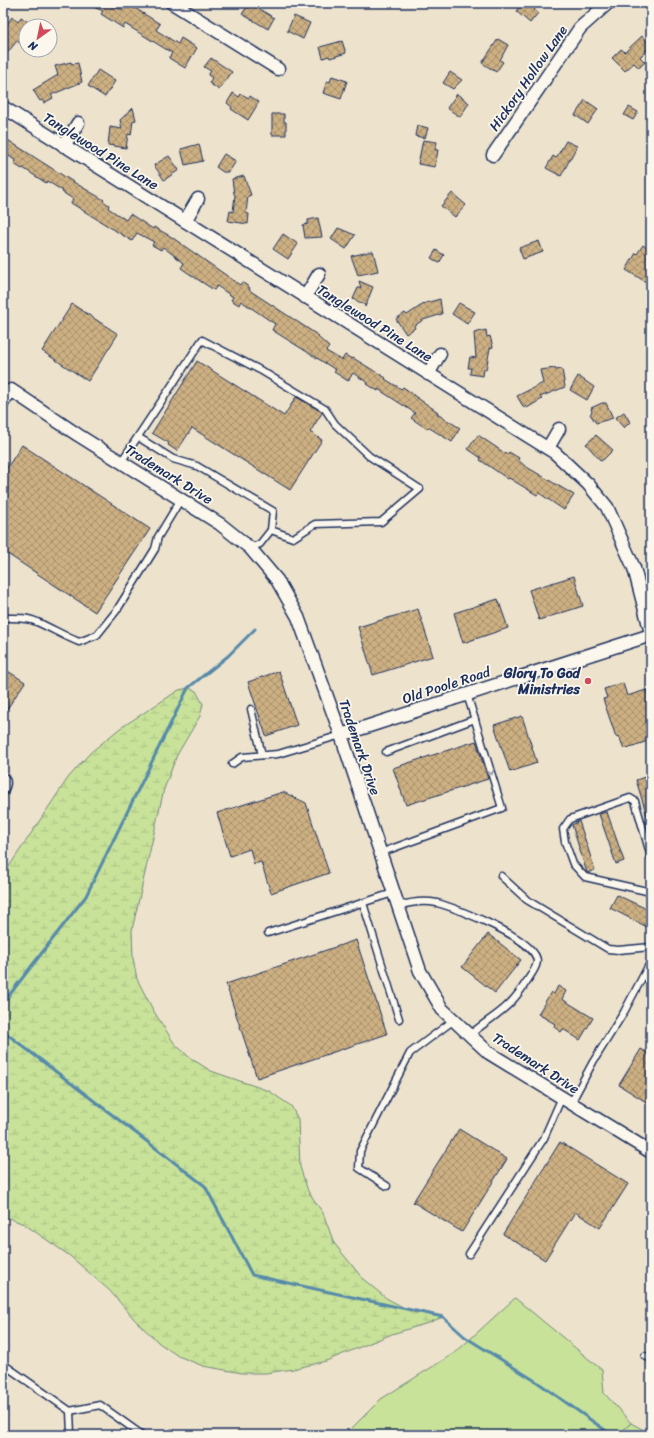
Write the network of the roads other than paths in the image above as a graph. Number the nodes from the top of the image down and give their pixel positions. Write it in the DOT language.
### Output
graph roads {
  1 [pos="172,3"];
  2 [pos="608,3"];
  3 [pos="278,69"];
  4 [pos="3,107"];
  5 [pos="78,123"];
  6 [pos="64,146"];
  7 [pos="493,155"];
  8 [pos="198,199"];
  9 [pos="185,221"];
  10 [pos="319,274"];
  11 [pos="305,297"];
  12 [pos="440,354"];
  13 [pos="428,374"];
  14 [pos="7,390"];
  15 [pos="3,402"];
  16 [pos="560,429"];
  17 [pos="138,436"];
  18 [pos="548,448"];
  19 [pos="121,462"];
  20 [pos="181,499"];
  21 [pos="271,530"];
  22 [pos="250,548"];
  23 [pos="3,618"];
  24 [pos="651,634"];
  25 [pos="468,694"];
  26 [pos="251,709"];
  27 [pos="475,719"];
  28 [pos="341,735"];
  29 [pos="386,752"];
  30 [pos="262,755"];
  31 [pos="232,764"];
  32 [pos="3,776"];
  33 [pos="3,794"];
  34 [pos="380,853"];
  35 [pos="651,856"];
  36 [pos="502,876"];
  37 [pos="651,892"];
  38 [pos="394,893"];
  39 [pos="362,903"];
  40 [pos="398,906"];
  41 [pos="268,933"];
  42 [pos="651,947"];
  43 [pos="651,961"];
  44 [pos="649,970"];
  45 [pos="399,1019"];
  46 [pos="454,1020"];
  47 [pos="470,1035"];
  48 [pos="566,1100"];
  49 [pos="651,1152"];
  50 [pos="387,1186"];
  51 [pos="469,1254"];
  52 [pos="3,1364"];
  53 [pos="70,1410"];
  54 [pos="73,1435"];
  55 [pos="142,1435"];
  1 -- 3 [label="street"];
  2 -- 7 [label="street, Hickory Hollow Lane"];
  4 -- 6 [label="street, Tanglewood Pine Lane"];
  5 -- 6 [label="street"];
  6 -- 9 [label="street, Tanglewood Pine Lane"];
  8 -- 9 [label="street"];
  9 -- 11 [label="street, Tanglewood Pine Lane"];
  10 -- 11 [label="street"];
  11 -- 13 [label="street, Tanglewood Pine Lane"];
  12 -- 13 [label="street"];
  13 -- 18 [label="street, Tanglewood Pine Lane"];
  14 -- 15 [label="street, Trademark Drive"];
  14 -- 19 [label="street, Trademark Drive"];
  16 -- 18 [label="street"];
  17 -- 19 [label="lane"];
  17 -- 21 [label="lane"];
  17 -- 21 [label="lane"];
  18 -- 24 [label="street, Tanglewood Pine Lane"];
  19 -- 20 [label="street, Trademark Drive"];
  20 -- 22 [label="street, Trademark Drive"];
  20 -- 23 [label="lane"];
  21 -- 22 [label="lane"];
  22 -- 28 [label="street, Trademark Drive"];
  24 -- 25 [label="street, Old Poole Road"];
  25 -- 27 [label="lane"];
  25 -- 28 [label="street, Old Poole Road"];
  26 -- 30 [label="lane"];
  27 -- 29 [label="lane"];
  27 -- 34 [label="lane, one-way"];
  28 -- 30 [label="lane"];
  28 -- 34 [label="street, Trademark Drive"];
  30 -- 31 [label="lane"];
  32 -- 33 [label="lane"];
  34 -- 38 [label="street, Trademark Drive"];
  35 -- 37 [label="lane"];
  36 -- 42 [label="lane"];
  38 -- 39 [label="lane"];
  38 -- 40 [label="street, Trademark Drive"];
  39 -- 41 [label="lane"];
  39 -- 45 [label="lane"];
  40 -- 46 [label="street, Trademark Drive"];
  40 -- 47 [label="lane"];
  43 -- 44 [label="lane"];
  44 -- 48 [label="lane"];
  46 -- 47 [label="street, Trademark Drive"];
  46 -- 50 [label="lane"];
  47 -- 48 [label="street, Trademark Drive"];
  48 -- 49 [label="street, Trademark Drive"];
  48 -- 51 [label="lane"];
  52 -- 53 [label="lane"];
  53 -- 54 [label="lane"];
  53 -- 55 [label="lane"];
}
